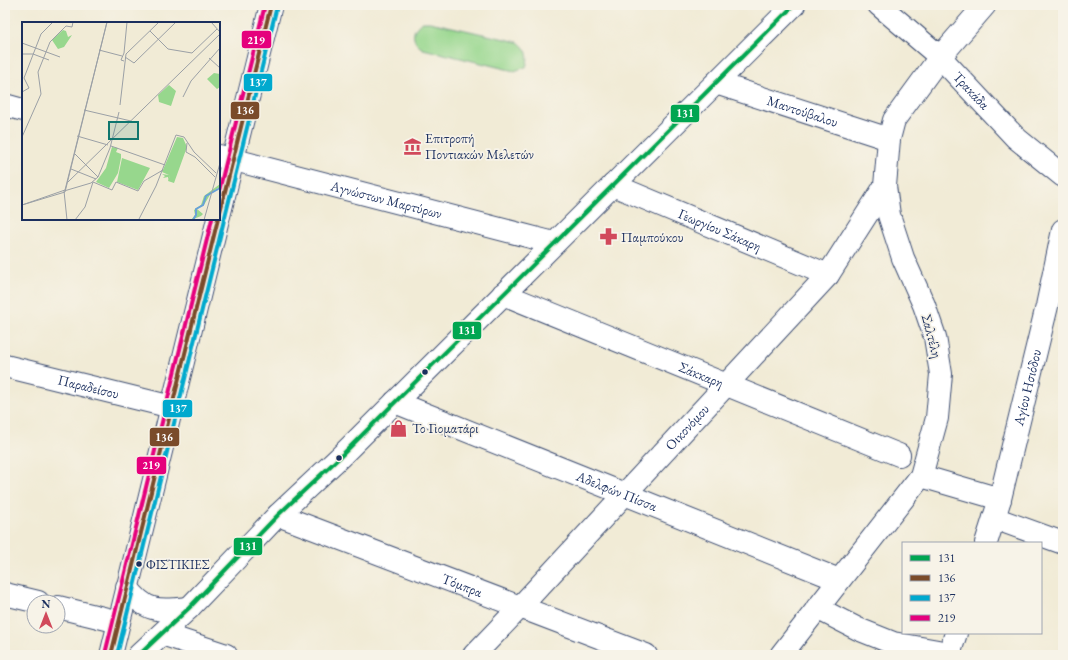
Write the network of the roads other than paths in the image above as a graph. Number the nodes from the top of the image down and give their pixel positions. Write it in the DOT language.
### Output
graph roads {
  1 [pos="271,5"];
  2 [pos="794,5"];
  3 [pos="879,5"];
  4 [pos="985,5"];
  5 [pos="940,57"];
  6 [pos="716,83"];
  7 [pos="5,105"];
  8 [pos="22,110"];
  9 [pos="889,139"];
  10 [pos="226,157"];
  11 [pos="1063,176"];
  12 [pos="613,185"];
  13 [pos="885,186"];
  14 [pos="220,208"];
  15 [pos="218,220"];
  16 [pos="1063,230"];
  17 [pos="554,243"];
  18 [pos="828,275"];
  19 [pos="504,294"];
  20 [pos="5,366"];
  21 [pos="725,384"];
  22 [pos="396,402"];
  23 [pos="172,407"];
  24 [pos="899,455"];
  25 [pos="921,476"];
  26 [pos="623,494"];
  27 [pos="997,509"];
  28 [pos="278,515"];
  29 [pos="986,542"];
  30 [pos="1063,543"];
  31 [pos="839,580"];
  32 [pos="128,587"];
  33 [pos="5,594"];
  34 [pos="26,599"];
  35 [pos="520,607"];
  36 [pos="189,608"];
  37 [pos="817,608"];
  38 [pos="66,609"];
  39 [pos="119,622"];
  40 [pos="162,634"];
  41 [pos="956,634"];
  42 [pos="949,654"];
  43 [pos="111,655"];
  44 [pos="139,655"];
  45 [pos="226,655"];
  46 [pos="474,655"];
  47 [pos="646,655"];
  48 [pos="781,655"];
  1 -- 10 [label="street"];
  2 -- 6 [label="street"];
  3 -- 5 [label="street, Τρακάδα"];
  4 -- 5 [label="street, Σαλτέλη"];
  5 -- 9 [label="street, Σαλτέλη"];
  5 -- 11 [label="street, Τρακάδα"];
  6 -- 9 [label="street, Μαντούβαλου"];
  6 -- 12 [label="street"];
  7 -- 8 [label="street"];
  9 -- 13 [label="street, Σαλτέλη"];
  10 -- 14 [label="street"];
  10 -- 17 [label="street, Αγνώστων Μαρτύρων"];
  12 -- 17 [label="street"];
  12 -- 18 [label="street, Γεωργίου Σάκαρη"];
  13 -- 18 [label="street, Οικονόμου"];
  13 -- 25 [label="street, Σαλτέλη"];
  15 -- 23 [label="street"];
  16 -- 27 [label="street, Αγίου Ησιόδου"];
  17 -- 19 [label="street"];
  18 -- 21 [label="street, Οικονόμου"];
  19 -- 21 [label="street, Σάκκαρη"];
  19 -- 22 [label="street"];
  20 -- 23 [label="street, Παραδείσου"];
  21 -- 24 [label="street, Σάκκαρη"];
  21 -- 26 [label="street, Οικονόμου"];
  22 -- 26 [label="street, Αδελφών Πίσσα"];
  22 -- 28 [label="street"];
  23 -- 32 [label="street"];
  25 -- 27 [label="street"];
  25 -- 31 [label="street, Σαλτέλη"];
  26 -- 31 [label="street, Αδελφών Πίσσα"];
  26 -- 35 [label="street, Οικονόμου"];
  27 -- 29 [label="street, Αγίου Ησιόδου"];
  27 -- 30 [label="street"];
  28 -- 35 [label="street, Τόμπρα"];
  28 -- 36 [label="street"];
  31 -- 37 [label="street, Σαλτέλη"];
  32 -- 36 [label="street"];
  32 -- 39 [label="street"];
  33 -- 34 [label="street"];
  35 -- 46 [label="street, Οικονόμου"];
  35 -- 47 [label="street, Τόμπρα"];
  36 -- 40 [label="street"];
  37 -- 42 [label="street"];
  37 -- 48 [label="street, Σαλτέλη"];
  38 -- 39 [label="street"];
  39 -- 43 [label="street"];
  40 -- 44 [label="street"];
  40 -- 45 [label="street"];
  41 -- 42 [label="street"];
}
